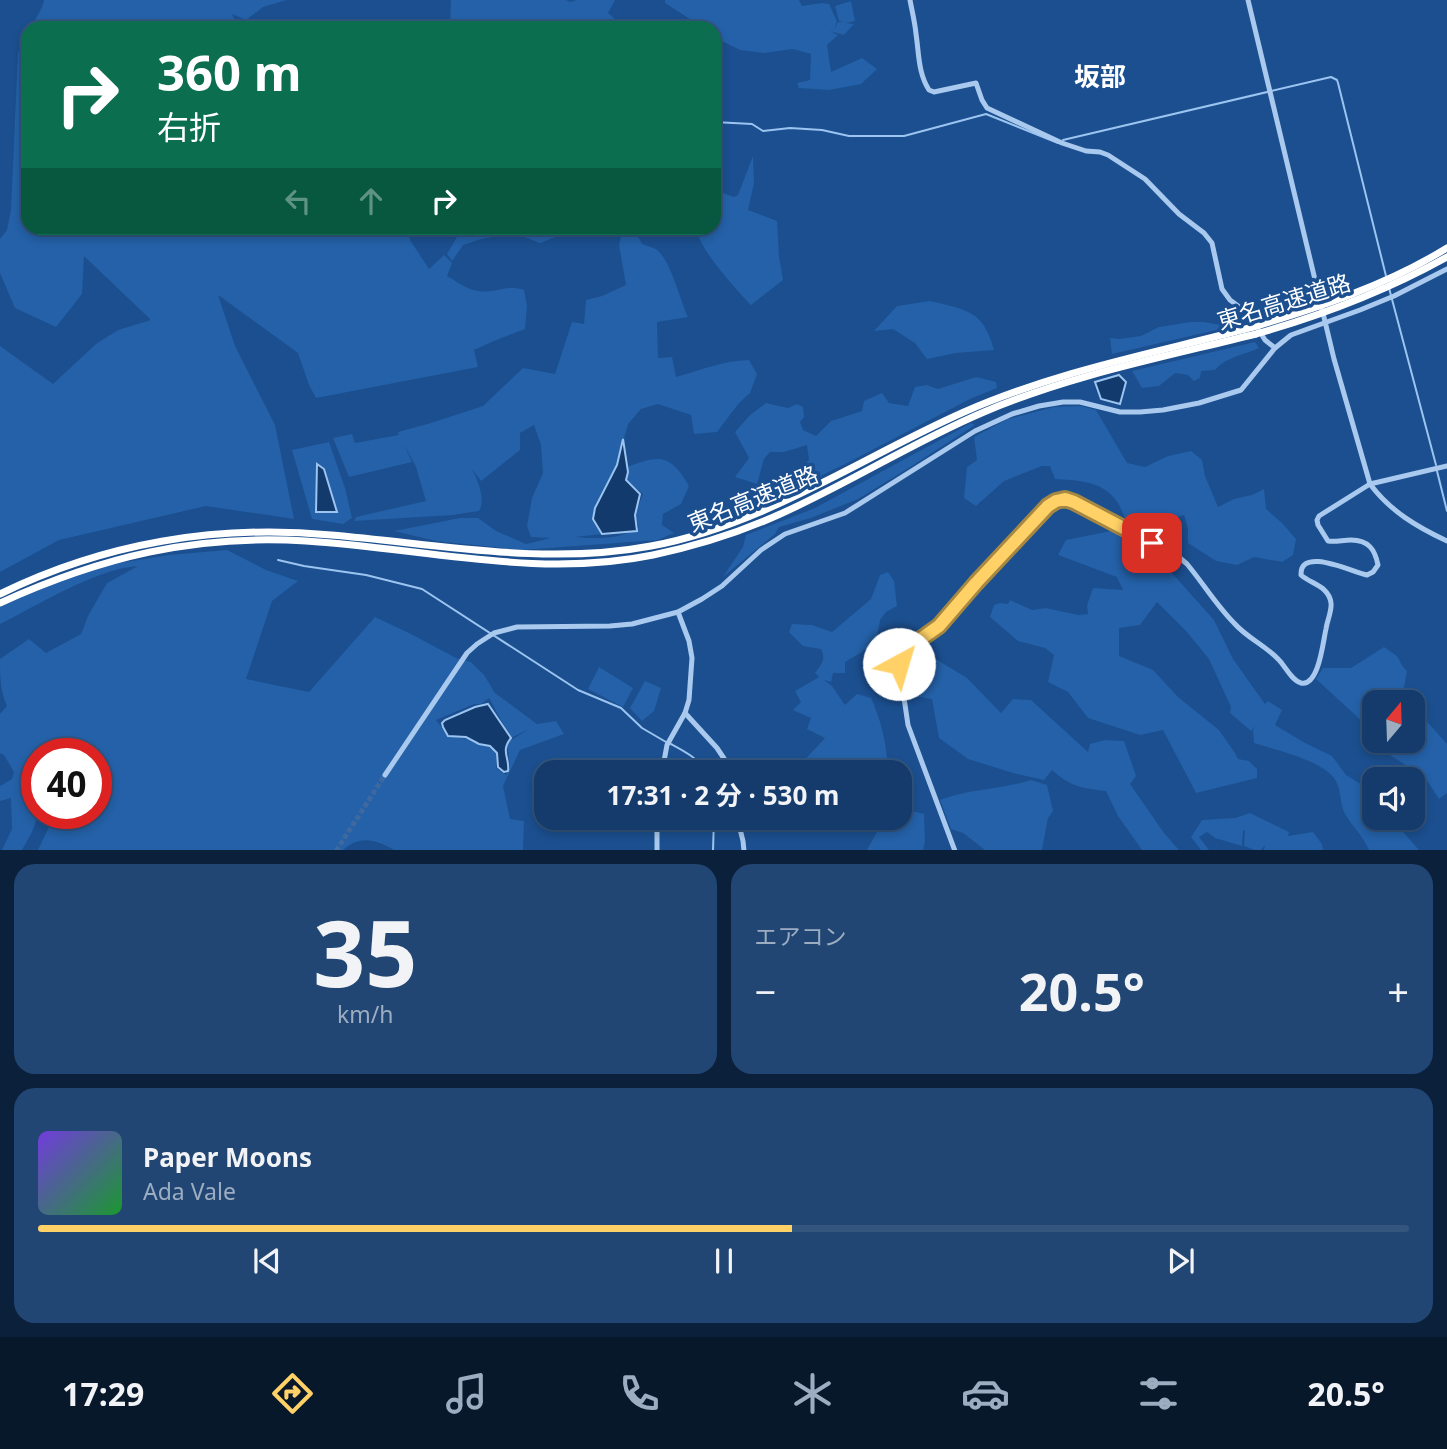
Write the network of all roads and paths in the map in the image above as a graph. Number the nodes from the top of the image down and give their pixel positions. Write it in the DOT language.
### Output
graph roads {
  1 [pos="910,0"];
  2 [pos="1248,0"];
  3 [pos="1447,248"];
  4 [pos="1447,257"];
  5 [pos="1447,269"];
  6 [pos="1325,323"];
  7 [pos="1254,331"];
  8 [pos="1275,348"];
  9 [pos="1072,376"];
  10 [pos="1447,466"];
  11 [pos="1370,484"];
  12 [pos="1447,541"];
  13 [pos="0,594"];
  14 [pos="0,603"];
  15 [pos="678,612"];
  16 [pos="685,713"];
  17 [pos="664,760"];
  18 [pos="725,760"];
  19 [pos="385,775"];
  20 [pos="657,830"];
  21 [pos="740,830"];
  22 [pos="657,850"];
  23 [pos="744,850"];
  24 [pos="955,850"];
  1 -- 8 [label="street"];
  2 -- 6 [label="street"];
  3 -- 7 [label="highway, 東名高速道路, bridge"];
  4 -- 7 [label="highway, 東名高速道路, bridge"];
  5 -- 6 [label="street"];
  6 -- 8 [label="street"];
  6 -- 11 [label="street"];
  7 -- 9 [label="highway, 東名高速道路"];
  7 -- 9 [label="highway, 東名高速道路"];
  8 -- 15 [label="street"];
  9 -- 13 [label="highway, 東名高速道路"];
  9 -- 14 [label="highway, 東名高速道路"];
  10 -- 11 [label="street"];
  11 -- 12 [label="street"];
  11 -- 24 [label="street"];
  15 -- 16 [label="street"];
  15 -- 19 [label="street"];
  16 -- 17 [label="street"];
  16 -- 18 [label="street"];
  20 -- 22 [label="street"];
  21 -- 23 [label="street"];
}
